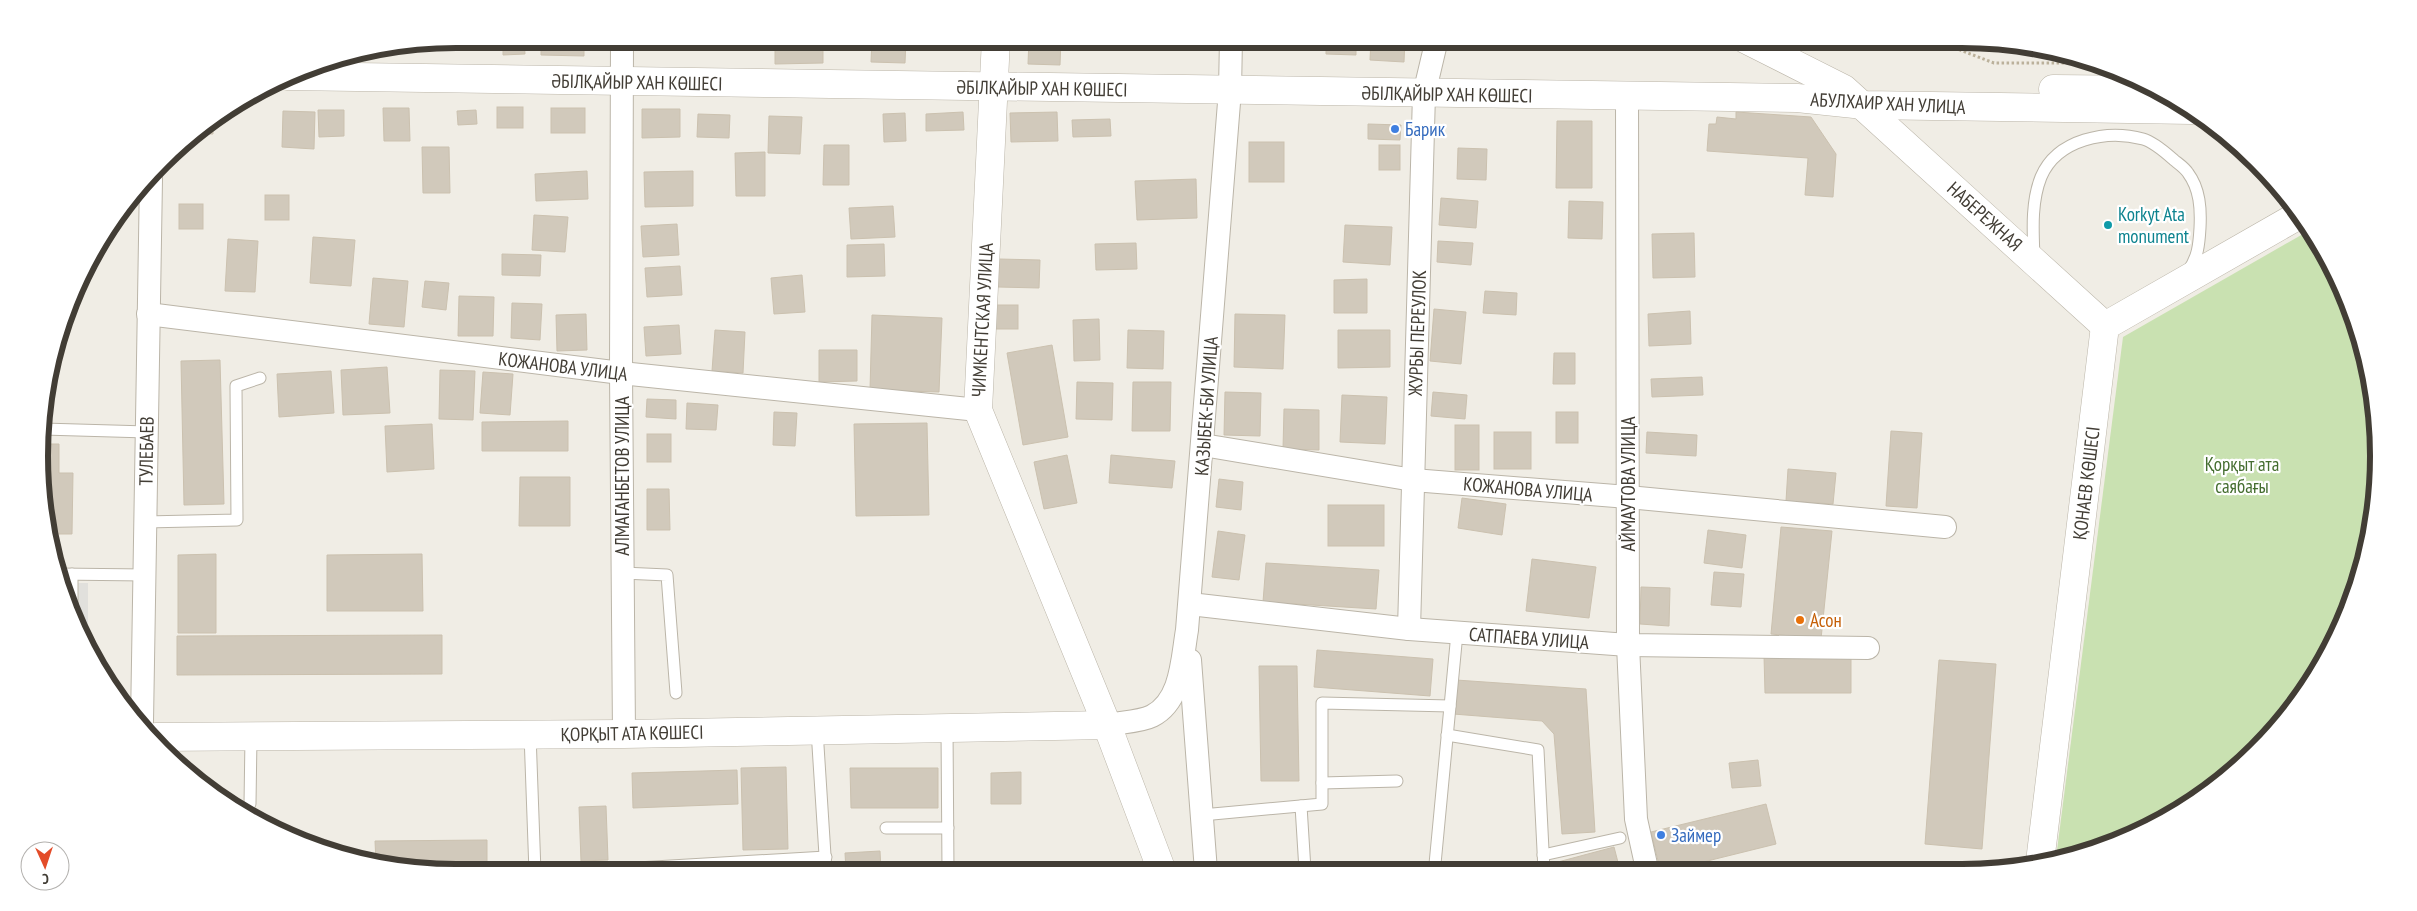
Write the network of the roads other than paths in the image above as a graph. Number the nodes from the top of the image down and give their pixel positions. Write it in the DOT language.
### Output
graph roads {
  1 [pos="622,48"];
  2 [pos="995,48"];
  3 [pos="1231,48"];
  4 [pos="1435,48"];
  5 [pos="1762,48"];
  6 [pos="306,76"];
  7 [pos="621,81"];
  8 [pos="993,87"];
  9 [pos="1230,90"];
  10 [pos="2143,90"];
  11 [pos="1424,94"];
  12 [pos="1627,96"];
  13 [pos="1854,97"];
  14 [pos="1797,98"];
  15 [pos="2178,109"];
  16 [pos="151,184"];
  17 [pos="2293,218"];
  18 [pos="2034,260"];
  19 [pos="2178,284"];
  20 [pos="148,314"];
  21 [pos="2105,326"];
  22 [pos="621,373"];
  23 [pos="260,378"];
  24 [pos="978,410"];
  25 [pos="48,429"];
  26 [pos="147,432"];
  27 [pos="1203,445"];
  28 [pos="1413,480"];
  29 [pos="1628,497"];
  30 [pos="145,522"];
  31 [pos="1944,527"];
  32 [pos="623,573"];
  33 [pos="65,574"];
  34 [pos="72,574"];
  35 [pos="144,576"];
  36 [pos="70,590"];
  37 [pos="1190,604"];
  38 [pos="1187,630"];
  39 [pos="1409,630"];
  40 [pos="1457,633"];
  41 [pos="1628,645"];
  42 [pos="1868,648"];
  43 [pos="676,693"];
  44 [pos="1450,706"];
  45 [pos="142,716"];
  46 [pos="1107,725"];
  47 [pos="947,728"];
  48 [pos="818,730"];
  49 [pos="530,734"];
  50 [pos="624,734"];
  51 [pos="1447,735"];
  52 [pos="160,737"];
  53 [pos="251,737"];
  54 [pos="1397,781"];
  55 [pos="1322,783"];
  56 [pos="250,804"];
  57 [pos="1301,806"];
  58 [pos="1202,815"];
  59 [pos="886,828"];
  60 [pos="948,828"];
  61 [pos="1620,838"];
  62 [pos="1543,855"];
  63 [pos="2041,856"];
  64 [pos="826,857"];
  65 [pos="535,864"];
  66 [pos="706,864"];
  67 [pos="826,864"];
  68 [pos="948,864"];
  69 [pos="1159,864"];
  70 [pos="1206,864"];
  71 [pos="1305,864"];
  72 [pos="1435,864"];
  73 [pos="1544,864"];
  74 [pos="1646,864"];
  1 -- 7 [label="street, АЛМАГАНБЕТОВ УЛИЦА"];
  2 -- 8 [label="street, ЧИМКЕНТСКАЯ УЛИЦА"];
  3 -- 9 [label="street, КАЗЫБЕК-БИ УЛИЦА"];
  4 -- 11 [label="street, ЖУРБЫ ПЕРЕУЛОК"];
  5 -- 13 [label="street"];
  6 -- 7 [label="street, ӘБІЛҚАЙЫР ХАН КӨШЕСІ"];
  7 -- 8 [label="street, ӘБІЛҚАЙЫР ХАН КӨШЕСІ"];
  7 -- 22 [label="street, АЛМАГАНБЕТОВ УЛИЦА"];
  8 -- 9 [label="street, ӘБІЛҚАЙЫР ХАН КӨШЕСІ"];
  8 -- 24 [label="street, ЧИМКЕНТСКАЯ УЛИЦА"];
  9 -- 11 [label="street, ӘБІЛҚАЙЫР ХАН КӨШЕСІ"];
  9 -- 27 [label="street, КАЗЫБЕК-БИ УЛИЦА"];
  10 -- 13 [label="street, АБУЛХАИР ХАН УЛИЦА"];
  11 -- 12 [label="street, ӘБІЛҚАЙЫР ХАН КӨШЕСІ"];
  11 -- 28 [label="street, ЖУРБЫ ПЕРЕУЛОК"];
  12 -- 14 [label="street, ӘБІЛҚАЙЫР ХАН КӨШЕСІ"];
  12 -- 29 [label="street, АЙМАУТОВА УЛИЦА"];
  13 -- 14 [label="street, АБУЛХАИР ХАН УЛИЦА"];
  13 -- 15 [label="street, АБУЛХАИР ХАН УЛИЦА"];
  13 -- 18 [label="street, НАБЕРЕЖНАЯ"];
  16 -- 20 [label="street, ТУЛЕБАЕВ"];
  17 -- 19 [label="street"];
  18 -- 19 [label="lane"];
  18 -- 21 [label="street, НАБЕРЕЖНАЯ"];
  19 -- 21 [label="street"];
  20 -- 22 [label="street, КОЖАНОВА УЛИЦА"];
  20 -- 26 [label="street, ТУЛЕБАЕВ"];
  21 -- 63 [label="street, ҚОНАЕВ КӨШЕСІ"];
  22 -- 24 [label="street, КОЖАНОВА УЛИЦА"];
  22 -- 32 [label="street, АЛМАГАНБЕТОВ УЛИЦА"];
  23 -- 30 [label="lane"];
  24 -- 46 [label="street, ЧИМКЕНТСКАЯ УЛИЦА"];
  25 -- 26 [label="lane"];
  26 -- 30 [label="street, ТУЛЕБАЕВ"];
  27 -- 28 [label="street, КОЖАНОВА УЛИЦА"];
  27 -- 37 [label="street, КАЗЫБЕК-БИ УЛИЦА"];
  28 -- 29 [label="street, КОЖАНОВА УЛИЦА"];
  28 -- 39 [label="street, ЖУРБЫ ПЕРЕУЛОК"];
  29 -- 31 [label="street, КОЖАНОВА УЛИЦА"];
  29 -- 41 [label="street, АЙМАУТОВА УЛИЦА"];
  30 -- 35 [label="street, ТУЛЕБАЕВ"];
  32 -- 43 [label="lane"];
  32 -- 50 [label="street, АЛМАГАНБЕТОВ УЛИЦА"];
  33 -- 34 [label="lane"];
  34 -- 35 [label="lane"];
  34 -- 36 [label="lane"];
  35 -- 45 [label="street, ТУЛЕБАЕВ"];
  37 -- 38 [label="street, КАЗЫБЕК-БИ УЛИЦА"];
  37 -- 39 [label="street, САТПАЕВА УЛИЦА"];
  38 -- 46 [label="street, КАЗЫБЕК-БИ УЛИЦА"];
  38 -- 58 [label="street"];
  39 -- 40 [label="street, САТПАЕВА УЛИЦА"];
  40 -- 41 [label="street, САТПАЕВА УЛИЦА"];
  40 -- 44 [label="lane"];
  41 -- 42 [label="street, САТПАЕВА УЛИЦА"];
  41 -- 74 [label="street, АЙМАУТОВА УЛИЦА"];
  44 -- 51 [label="lane"];
  44 -- 55 [label="lane"];
  46 -- 47 [label="street, ҚОРҚЫТ АТА КӨШЕСІ"];
  46 -- 69 [label="street, ЧИМКЕНТСКАЯ УЛИЦА"];
  47 -- 48 [label="street, ҚОРҚЫТ АТА КӨШЕСІ"];
  47 -- 60 [label="lane"];
  48 -- 50 [label="street, ҚОРҚЫТ АТА КӨШЕСІ"];
  48 -- 64 [label="lane"];
  49 -- 50 [label="street, ҚОРҚЫТ АТА КӨШЕСІ"];
  49 -- 53 [label="street, ҚОРҚЫТ АТА КӨШЕСІ"];
  49 -- 65 [label="lane"];
  51 -- 62 [label="lane"];
  51 -- 72 [label="lane"];
  52 -- 53 [label="street, ҚОРҚЫТ АТА КӨШЕСІ"];
  53 -- 56 [label="lane"];
  54 -- 55 [label="lane"];
  55 -- 57 [label="lane"];
  57 -- 58 [label="lane"];
  57 -- 71 [label="lane"];
  58 -- 70 [label="street"];
  59 -- 60 [label="lane"];
  60 -- 68 [label="lane"];
  61 -- 62 [label="lane"];
  62 -- 73 [label="lane"];
  64 -- 66 [label="lane"];
  64 -- 67 [label="lane"];
}
